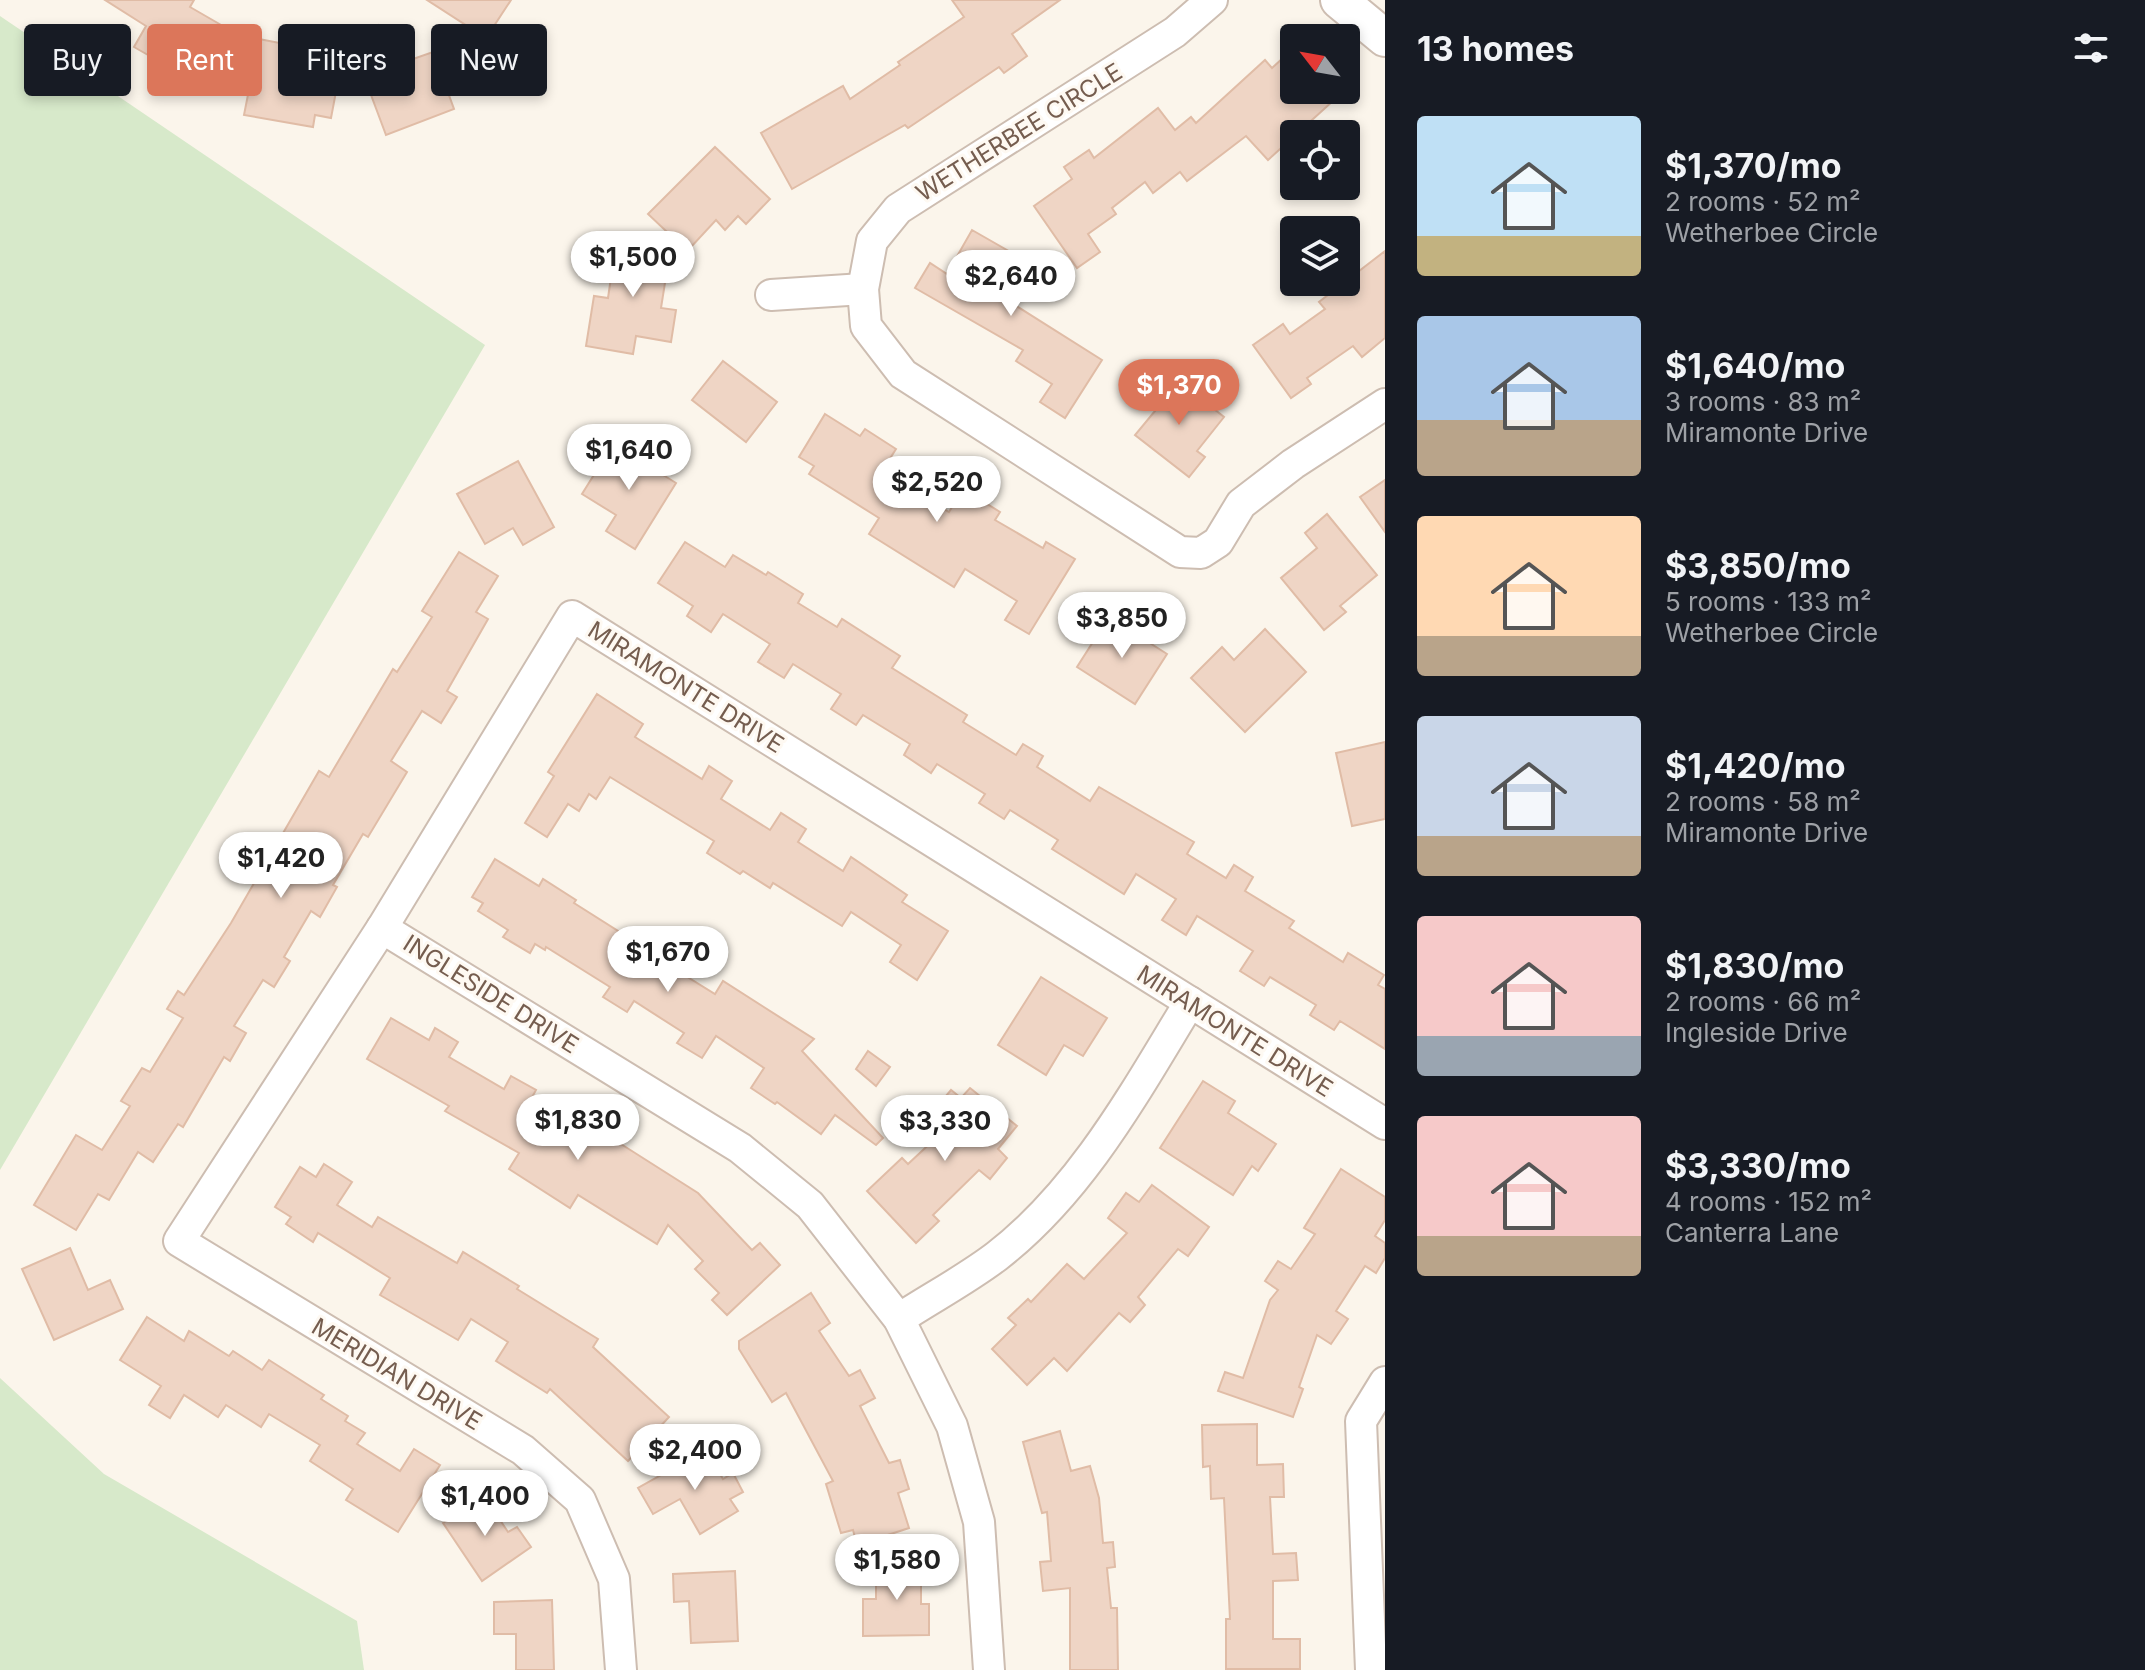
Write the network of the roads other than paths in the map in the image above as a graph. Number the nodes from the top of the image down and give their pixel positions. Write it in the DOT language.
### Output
graph roads {
  1 [pos="1212,0"];
  2 [pos="1339,0"];
  3 [pos="1385,38"];
  4 [pos="863,289"];
  5 [pos="771,295"];
  6 [pos="1385,404"];
  7 [pos="382,928"];
  8 [pos="1190,1002"];
  9 [pos="1385,1124"];
  10 [pos="179,1241"];
  11 [pos="899,1319"];
  12 [pos="1385,1382"];
  13 [pos="621,1670"];
  14 [pos="989,1670"];
  15 [pos="1371,1670"];
  1 -- 4 [label="street, WETHERBEE CIRCLE"];
  2 -- 3 [label="street"];
  4 -- 5 [label="street"];
  4 -- 6 [label="street, WETHERBEE CIRCLE"];
  7 -- 8 [label="street, MIRAMONTE DRIVE"];
  7 -- 10 [label="street, MIRAMONTE DRIVE"];
  7 -- 11 [label="street, INGLESIDE DRIVE"];
  8 -- 9 [label="street, MIRAMONTE DRIVE"];
  8 -- 11 [label="street"];
  10 -- 13 [label="street, MERIDIAN DRIVE"];
  11 -- 14 [label="street, INGLESIDE DRIVE"];
  12 -- 15 [label="street"];
}
